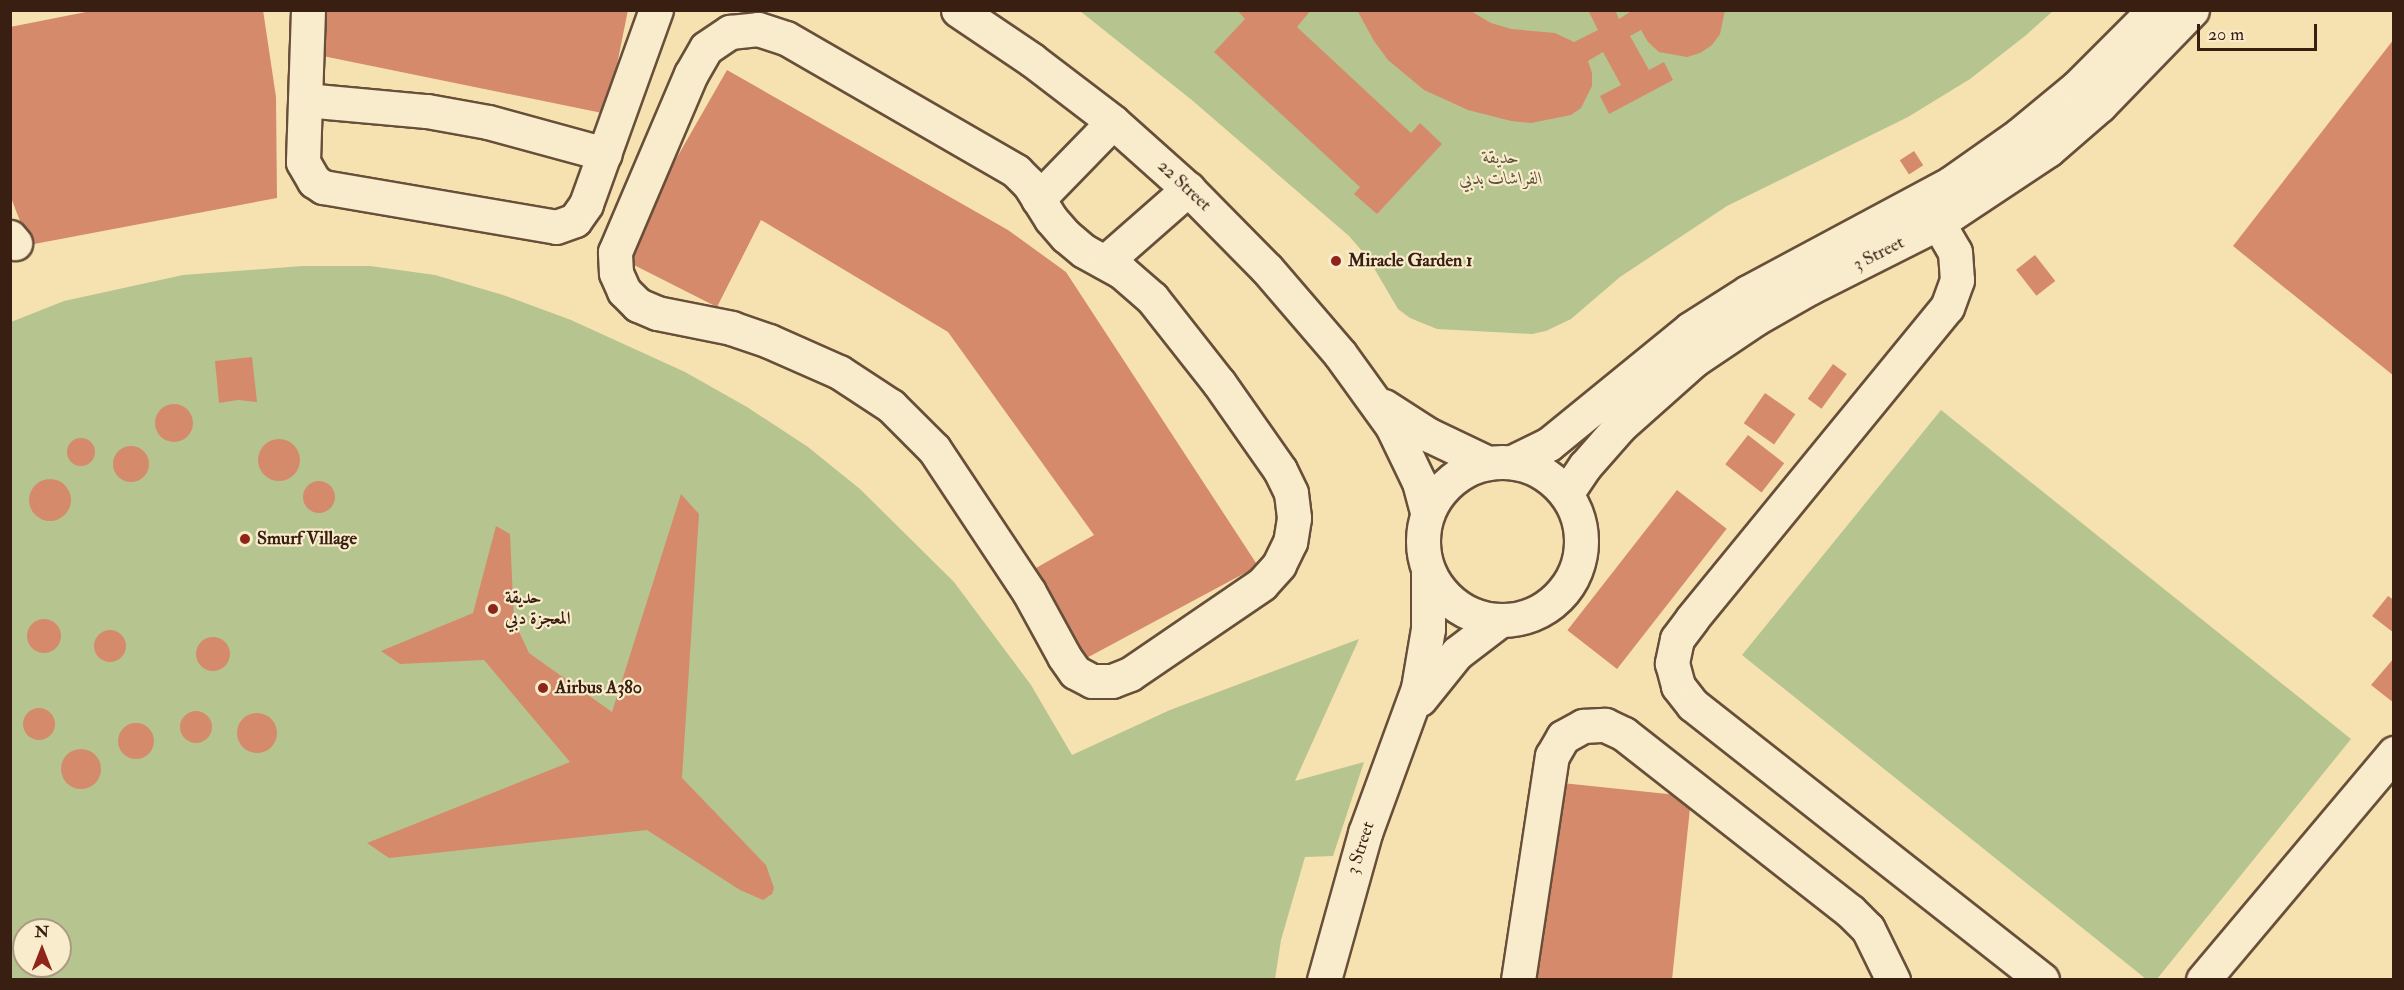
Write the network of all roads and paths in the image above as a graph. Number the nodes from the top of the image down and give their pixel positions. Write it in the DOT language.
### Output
graph roads {
  1 [pos="308,10"];
  2 [pos="656,10"];
  3 [pos="958,10"];
  4 [pos="2154,10"];
  5 [pos="2192,10"];
  6 [pos="305,100"];
  7 [pos="1113,122"];
  8 [pos="606,154"];
  9 [pos="1188,189"];
  10 [pos="1038,199"];
  11 [pos="1931,211"];
  12 [pos="1105,262"];
  13 [pos="1375,400"];
  14 [pos="1500,462"];
  15 [pos="1566,494"];
  16 [pos="1427,512"];
  17 [pos="1428,571"];
  18 [pos="1499,621"];
  19 [pos="1409,719"];
  20 [pos="2394,753"];
  21 [pos="1324,980"];
  22 [pos="1518,980"];
  23 [pos="1893,980"];
  24 [pos="2042,980"];
  25 [pos="2203,980"];
  1 -- 6 [label="street"];
  2 -- 8 [label="street"];
  3 -- 7 [label="street, 22 Street"];
  4 -- 11 [label="street, 3 Street"];
  5 -- 11 [label="street, 3 Street"];
  6 -- 8 [label="street"];
  6 -- 8 [label="street"];
  7 -- 9 [label="street, 22 Street"];
  7 -- 10 [label="street"];
  9 -- 12 [label="street"];
  9 -- 13 [label="street, 22 Street"];
  10 -- 12 [label="street"];
  10 -- 12 [label="street"];
  11 -- 14 [label="street, 3 Street"];
  11 -- 15 [label="street, 3 Street"];
  11 -- 24 [label="street"];
  13 -- 14 [label="street, 22 Street"];
  13 -- 16 [label="street, 22 Street"];
  14 -- 15 [label="street"];
  14 -- 16 [label="street"];
  15 -- 18 [label="street"];
  16 -- 17 [label="street"];
  17 -- 18 [label="street"];
  17 -- 19 [label="street, 3 Street"];
  18 -- 19 [label="street, 3 Street"];
  19 -- 21 [label="street, 3 Street"];
  20 -- 25 [label="street"];
  22 -- 23 [label="street"];
}
